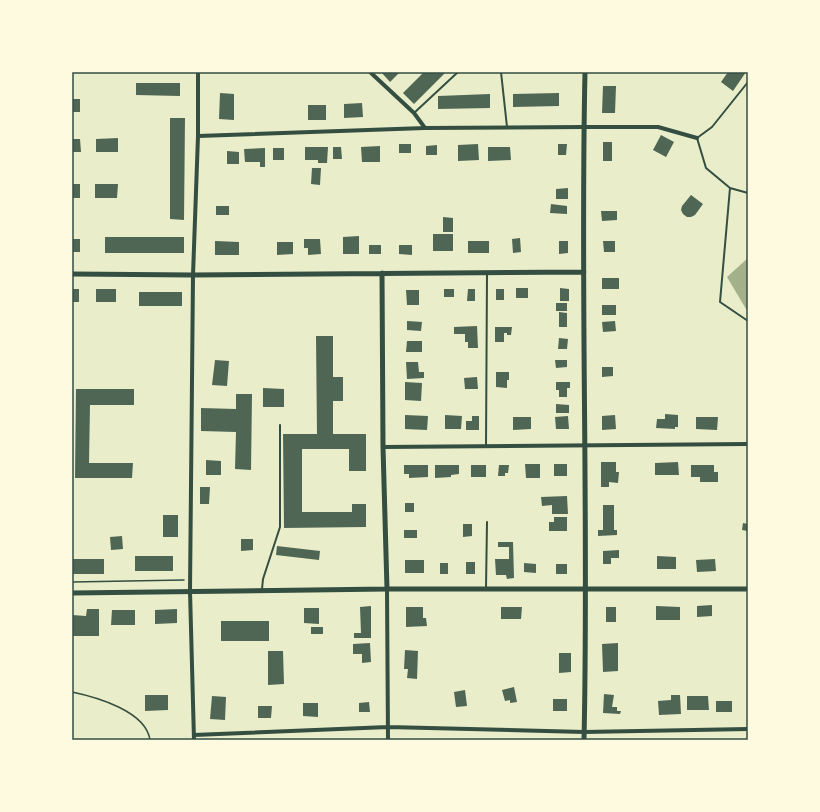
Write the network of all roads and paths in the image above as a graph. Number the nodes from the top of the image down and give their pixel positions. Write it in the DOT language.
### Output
graph roads {
  1 [pos="198,72"];
  2 [pos="370,72"];
  3 [pos="458,72"];
  4 [pos="501,72"];
  5 [pos="586,72"];
  6 [pos="748,82"];
  7 [pos="414,113"];
  8 [pos="507,127"];
  9 [pos="584,127"];
  10 [pos="424,128"];
  11 [pos="198,136"];
  12 [pos="697,138"];
  13 [pos="730,188"];
  14 [pos="748,192"];
  15 [pos="584,272"];
  16 [pos="487,273"];
  17 [pos="72,274"];
  18 [pos="382,274"];
  19 [pos="193,275"];
  20 [pos="748,322"];
  21 [pos="280,425"];
  22 [pos="748,444"];
  23 [pos="585,445"];
  24 [pos="486,446"];
  25 [pos="383,447"];
  26 [pos="488,522"];
  27 [pos="190,580"];
  28 [pos="72,582"];
  29 [pos="386,589"];
  30 [pos="486,589"];
  31 [pos="586,589"];
  32 [pos="748,589"];
  33 [pos="262,590"];
  34 [pos="190,591"];
  35 [pos="72,593"];
  36 [pos="72,692"];
  37 [pos="388,727"];
  38 [pos="748,729"];
  39 [pos="584,732"];
  40 [pos="194,738"];
  41 [pos="150,740"];
  42 [pos="388,740"];
  43 [pos="584,740"];
  1 -- 11 [label="street"];
  2 -- 7 [label="street"];
  3 -- 7 [label="lane"];
  4 -- 8 [label="lane"];
  5 -- 9 [label="street"];
  6 -- 12 [label="lane"];
  7 -- 10 [label="street"];
  8 -- 9 [label="street"];
  8 -- 10 [label="street"];
  9 -- 12 [label="street"];
  9 -- 15 [label="street"];
  10 -- 11 [label="street"];
  11 -- 19 [label="street"];
  12 -- 13 [label="lane"];
  13 -- 14 [label="lane"];
  13 -- 20 [label="lane"];
  15 -- 16 [label="street"];
  15 -- 23 [label="street"];
  16 -- 18 [label="street"];
  16 -- 24 [label="lane"];
  17 -- 19 [label="street"];
  18 -- 19 [label="street"];
  18 -- 25 [label="street"];
  19 -- 27 [label="street"];
  21 -- 33 [label="lane"];
  22 -- 23 [label="street"];
  23 -- 24 [label="street"];
  23 -- 31 [label="street"];
  24 -- 25 [label="street"];
  25 -- 29 [label="street"];
  26 -- 30 [label="lane"];
  27 -- 28 [label="path"];
  27 -- 34 [label="street"];
  29 -- 30 [label="street"];
  29 -- 33 [label="street"];
  29 -- 37 [label="street"];
  30 -- 31 [label="street"];
  31 -- 32 [label="street"];
  31 -- 39 [label="street"];
  33 -- 34 [label="street"];
  34 -- 35 [label="street"];
  34 -- 40 [label="street"];
  36 -- 41 [label="path"];
  37 -- 39 [label="street"];
  37 -- 40 [label="street"];
  37 -- 42 [label="street"];
  38 -- 39 [label="street"];
  39 -- 43 [label="street"];
}
